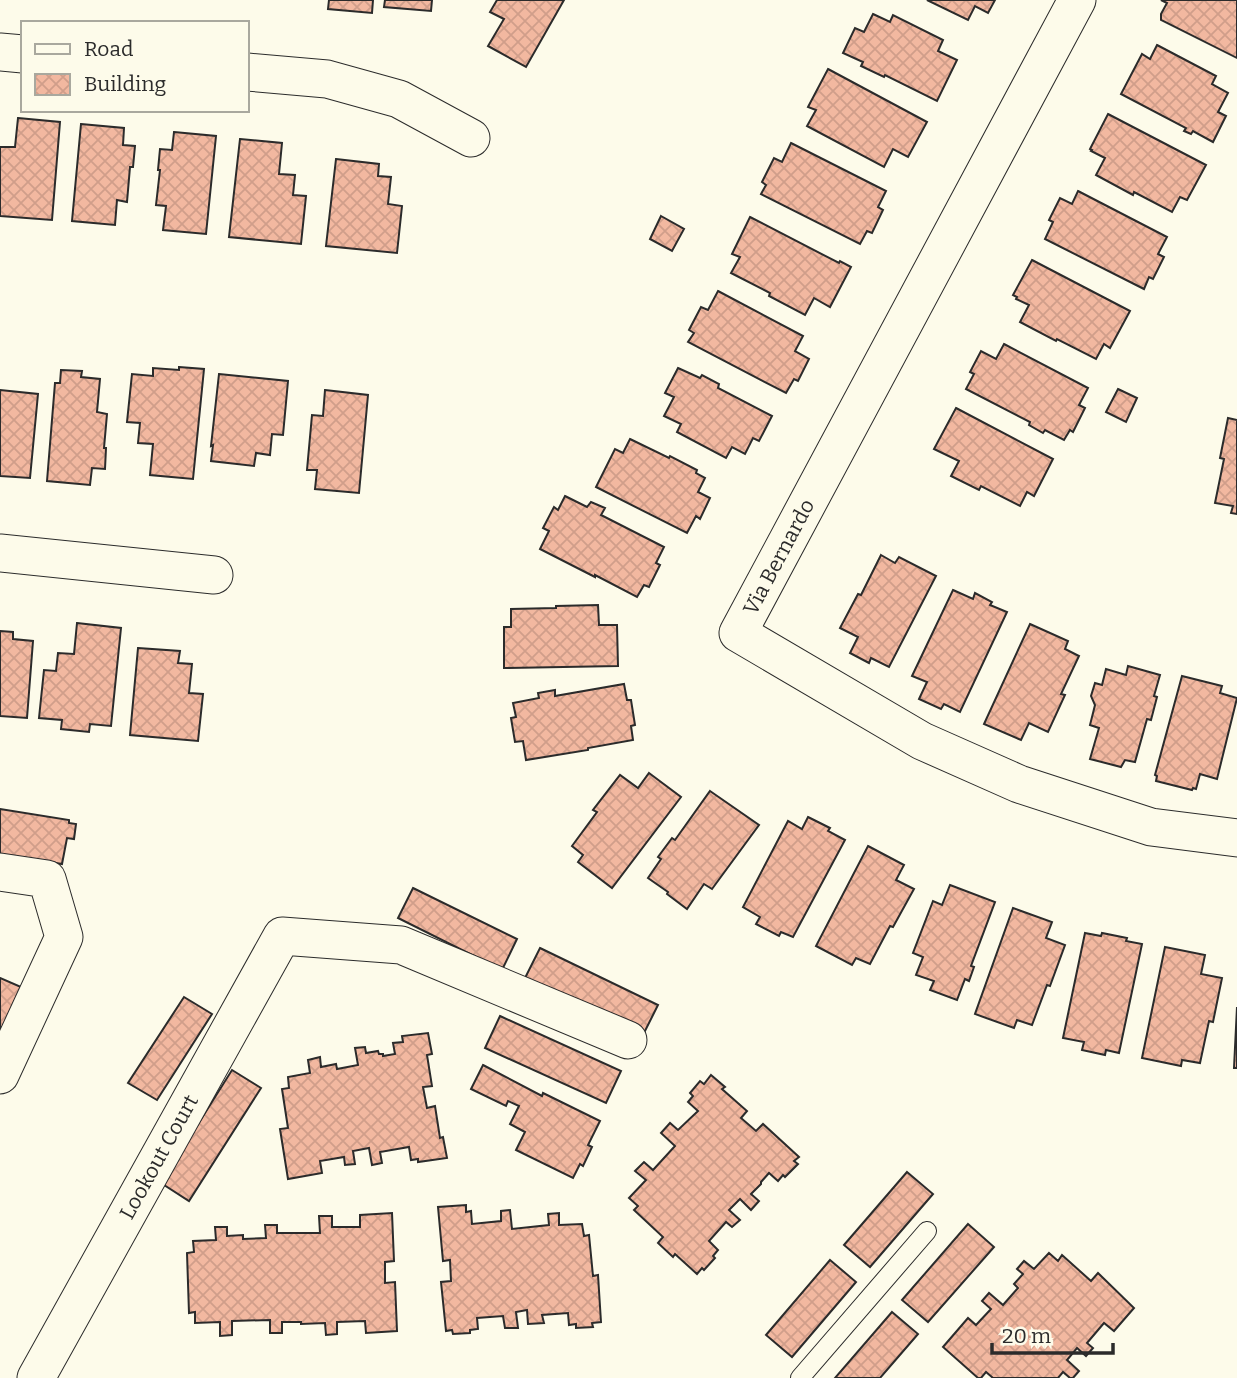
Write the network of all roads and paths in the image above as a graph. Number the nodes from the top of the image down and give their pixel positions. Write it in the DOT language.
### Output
graph roads {
  1 [pos="1077,0"];
  2 [pos="0,52"];
  3 [pos="21,54"];
  4 [pos="248,72"];
  5 [pos="471,138"];
  6 [pos="0,554"];
  7 [pos="214,575"];
  8 [pos="1237,838"];
  9 [pos="0,872"];
  10 [pos="628,1040"];
  11 [pos="0,1075"];
  12 [pos="927,1231"];
  13 [pos="36,1378"];
  14 [pos="800,1378"];
  1 -- 8 [label="street, Via Bernardo"];
  2 -- 3 [label="street"];
  4 -- 5 [label="street"];
  6 -- 7 [label="street"];
  9 -- 11 [label="street"];
  10 -- 13 [label="street, Lookout Court"];
  12 -- 14 [label="lane"];
}
